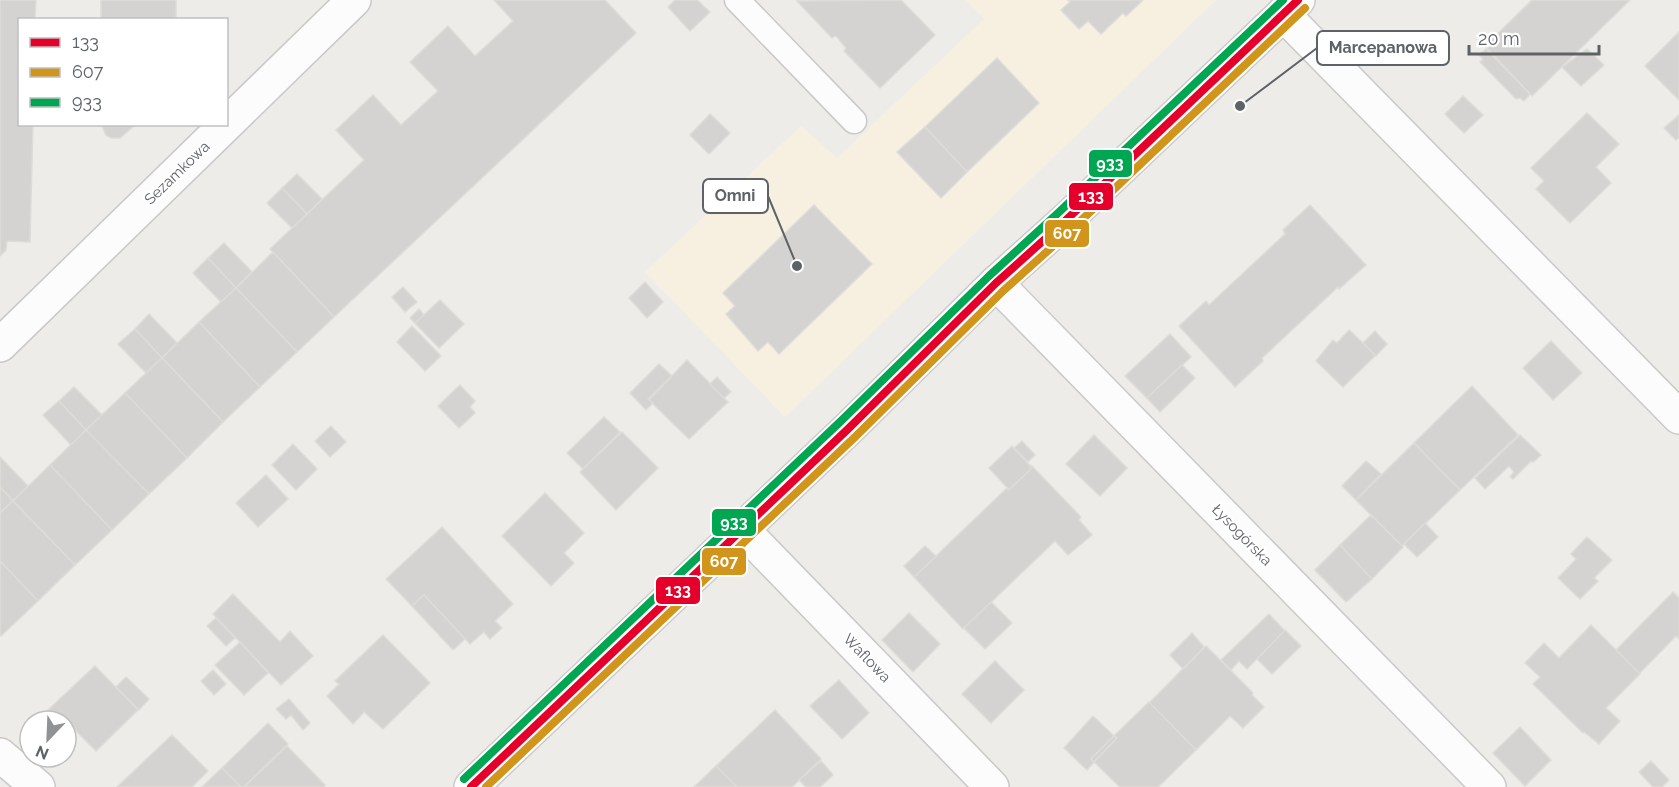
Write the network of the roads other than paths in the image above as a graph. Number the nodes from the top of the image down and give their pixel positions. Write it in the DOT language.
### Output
graph roads {
  1 [pos="354,0"];
  2 [pos="737,0"];
  3 [pos="1290,7"];
  4 [pos="854,121"];
  5 [pos="228,123"];
  6 [pos="225,126"];
  7 [pos="996,283"];
  8 [pos="0,345"];
  9 [pos="1679,417"];
  10 [pos="742,529"];
  11 [pos="0,755"];
  12 [pos="38,787"];
  13 [pos="471,787"];
  14 [pos="992,787"];
  15 [pos="1489,787"];
  1 -- 5 [label="street, Sezamkowa"];
  2 -- 4 [label="lane"];
  3 -- 7 [label="street"];
  3 -- 9 [label="street"];
  6 -- 8 [label="street, Sezamkowa"];
  7 -- 10 [label="street"];
  7 -- 15 [label="street, Łysogórska"];
  10 -- 13 [label="street"];
  10 -- 14 [label="street, Waflowa"];
  11 -- 12 [label="street"];
}
